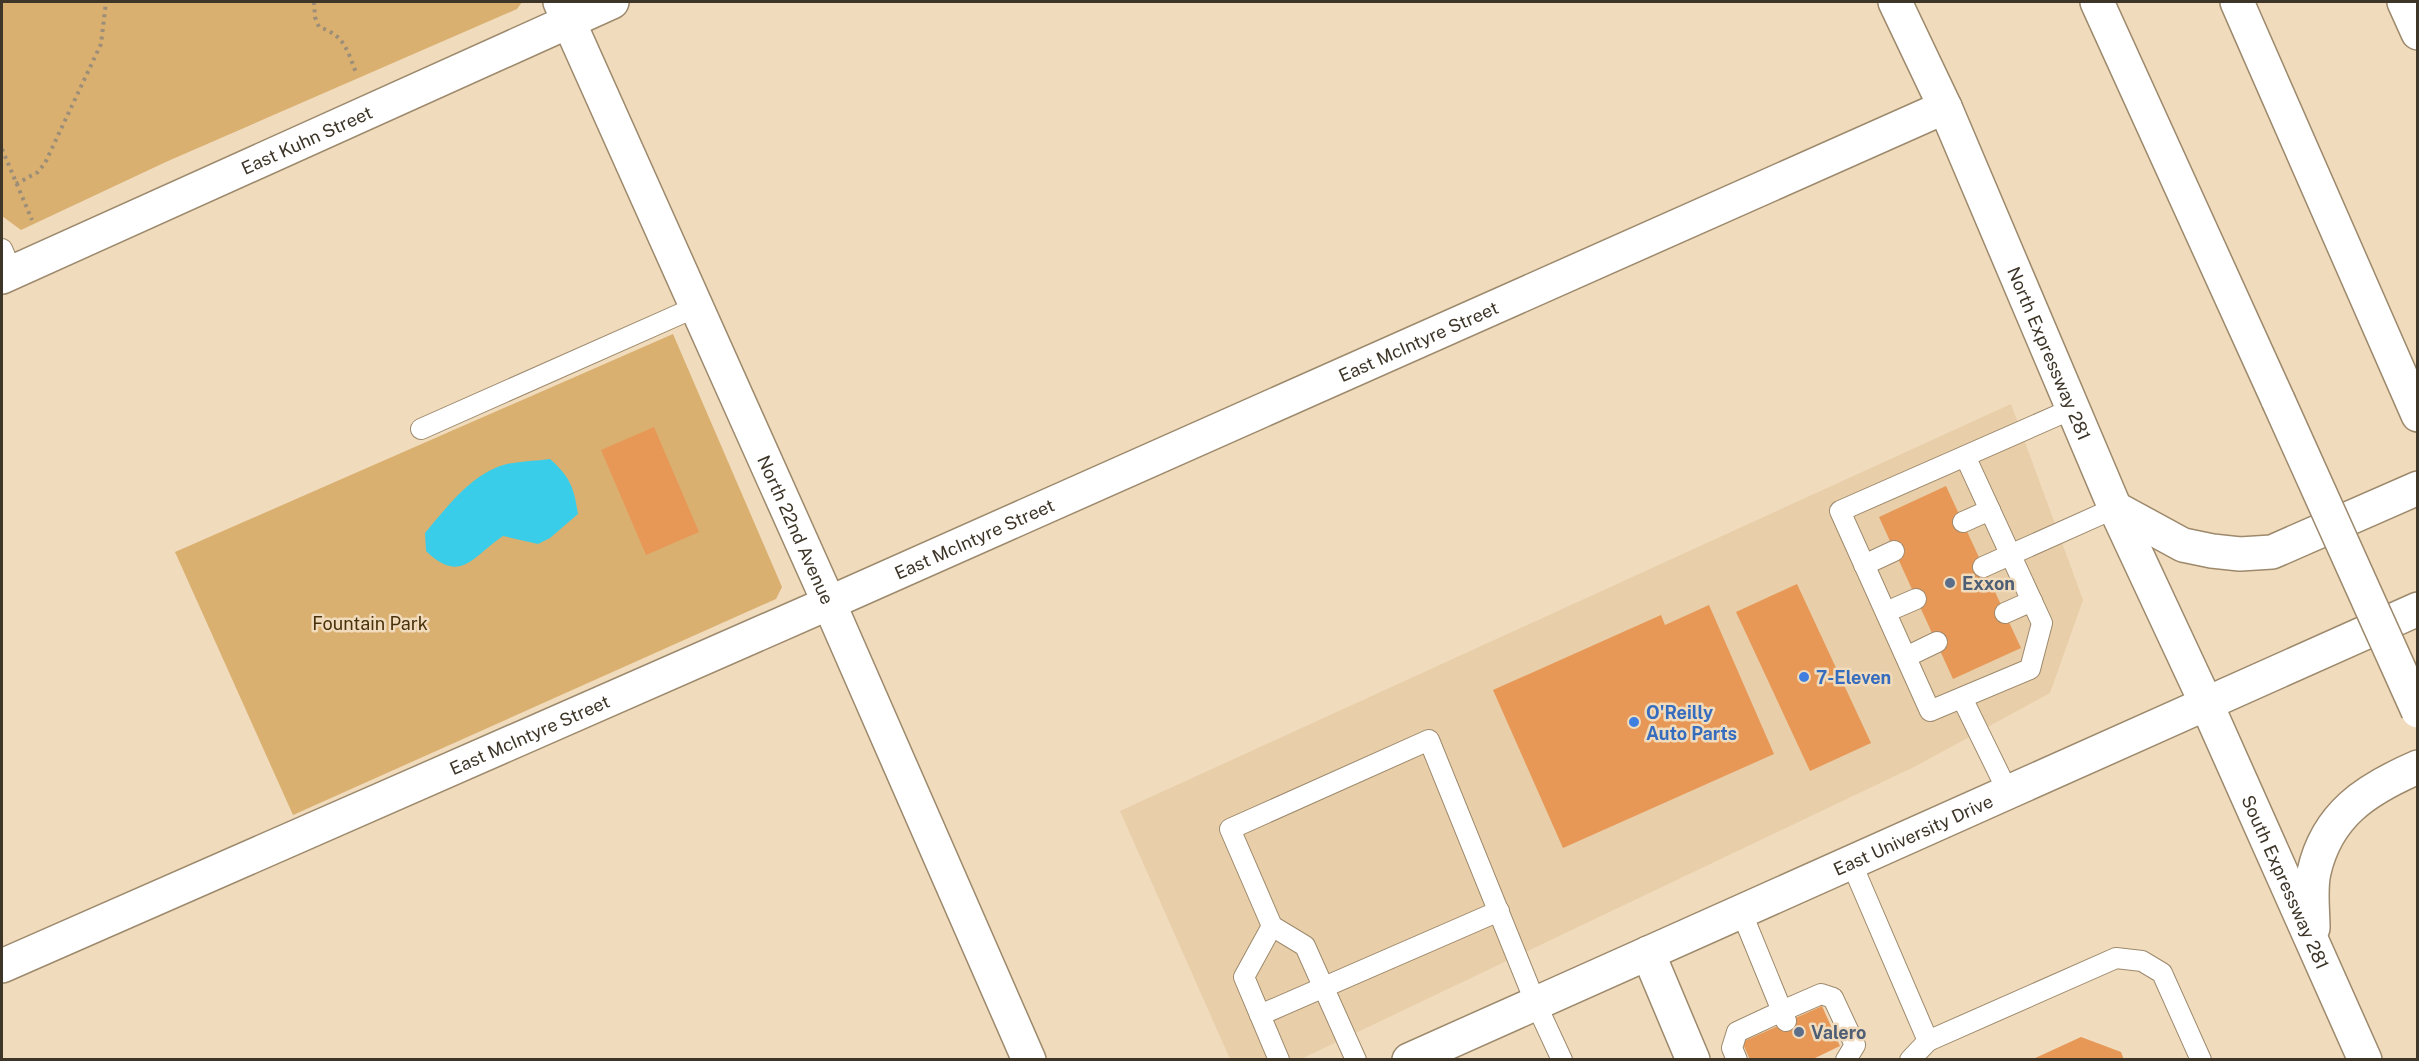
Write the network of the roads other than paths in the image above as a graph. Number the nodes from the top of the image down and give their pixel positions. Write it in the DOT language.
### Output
graph roads {
  1 [pos="612,2"];
  2 [pos="1895,2"];
  3 [pos="2097,2"];
  4 [pos="2237,2"];
  5 [pos="2404,2"];
  6 [pos="564,11"];
  7 [pos="2418,33"];
  8 [pos="1945,107"];
  9 [pos="5,266"];
  10 [pos="696,307"];
  11 [pos="2072,409"];
  12 [pos="2418,415"];
  13 [pos="421,429"];
  14 [pos="1965,456"];
  15 [pos="2418,488"];
  16 [pos="2115,508"];
  17 [pos="1990,510"];
  18 [pos="1963,522"];
  19 [pos="1894,551"];
  20 [pos="2010,554"];
  21 [pos="1864,565"];
  22 [pos="1983,567"];
  23 [pos="1916,599"];
  24 [pos="2032,601"];
  25 [pos="829,603"];
  26 [pos="2418,609"];
  27 [pos="1886,612"];
  28 [pos="2005,613"];
  29 [pos="1937,642"];
  30 [pos="1906,657"];
  31 [pos="1962,698"];
  32 [pos="2206,703"];
  33 [pos="2418,711"];
  34 [pos="2418,767"];
  35 [pos="2007,792"];
  36 [pos="1851,862"];
  37 [pos="1499,911"];
  38 [pos="1741,911"];
  39 [pos="1272,926"];
  40 [pos="2313,939"];
  41 [pos="1648,953"];
  42 [pos="2,966"];
  43 [pos="1324,987"];
  44 [pos="1536,1004"];
  45 [pos="1260,1014"];
  46 [pos="1784,1016"];
  47 [pos="1928,1041"];
  48 [pos="1029,1059"];
  49 [pos="1279,1059"];
  50 [pos="1356,1059"];
  51 [pos="1410,1059"];
  52 [pos="1562,1059"];
  53 [pos="1693,1059"];
  54 [pos="1737,1059"];
  55 [pos="1846,1059"];
  56 [pos="1910,1059"];
  57 [pos="2200,1059"];
  58 [pos="2366,1059"];
  1 -- 6 [label="main road, East Kuhn Street"];
  2 -- 8 [label="main road, North Expressway 281"];
  3 -- 33 [label="main road, bridge"];
  4 -- 12 [label="main road"];
  5 -- 7 [label="main road"];
  6 -- 9 [label="main road, East Kuhn Street"];
  6 -- 10 [label="main road, North 22nd Avenue"];
  8 -- 11 [label="main road, North Expressway 281"];
  8 -- 25 [label="main road, East McIntyre Street"];
  10 -- 13 [label="lane"];
  10 -- 25 [label="main road, North 22nd Avenue"];
  11 -- 14 [label="lane"];
  11 -- 16 [label="main road, North Expressway 281"];
  14 -- 17 [label="lane"];
  14 -- 21 [label="lane"];
  15 -- 16 [label="main road"];
  16 -- 20 [label="lane"];
  16 -- 32 [label="main road, North Expressway 281"];
  17 -- 18 [label="lane"];
  17 -- 20 [label="lane"];
  19 -- 21 [label="lane"];
  20 -- 22 [label="lane"];
  20 -- 24 [label="lane"];
  21 -- 27 [label="lane"];
  23 -- 27 [label="lane"];
  24 -- 28 [label="lane"];
  24 -- 31 [label="lane"];
  25 -- 42 [label="main road, East McIntyre Street"];
  25 -- 48 [label="main road, North 22nd Avenue"];
  26 -- 32 [label="main road, East University Drive"];
  27 -- 30 [label="lane"];
  29 -- 30 [label="lane"];
  30 -- 31 [label="lane"];
  31 -- 35 [label="lane"];
  32 -- 35 [label="main road, East University Drive"];
  32 -- 40 [label="main road, South Expressway 281"];
  34 -- 40 [label="main road"];
  35 -- 36 [label="main road, East University Drive"];
  36 -- 38 [label="main road, East University Drive"];
  36 -- 47 [label="lane"];
  37 -- 39 [label="lane"];
  37 -- 43 [label="lane"];
  37 -- 44 [label="lane"];
  38 -- 41 [label="main road, East University Drive"];
  38 -- 46 [label="lane"];
  39 -- 43 [label="lane"];
  39 -- 45 [label="lane"];
  40 -- 58 [label="main road, South Expressway 281"];
  41 -- 44 [label="main road, East University Drive"];
  41 -- 53 [label="main road"];
  43 -- 45 [label="lane"];
  43 -- 50 [label="lane"];
  44 -- 51 [label="main road, East University Drive"];
  44 -- 52 [label="lane"];
  45 -- 49 [label="lane"];
  46 -- 54 [label="lane"];
  46 -- 55 [label="lane"];
  47 -- 56 [label="lane"];
  47 -- 57 [label="lane"];
}
